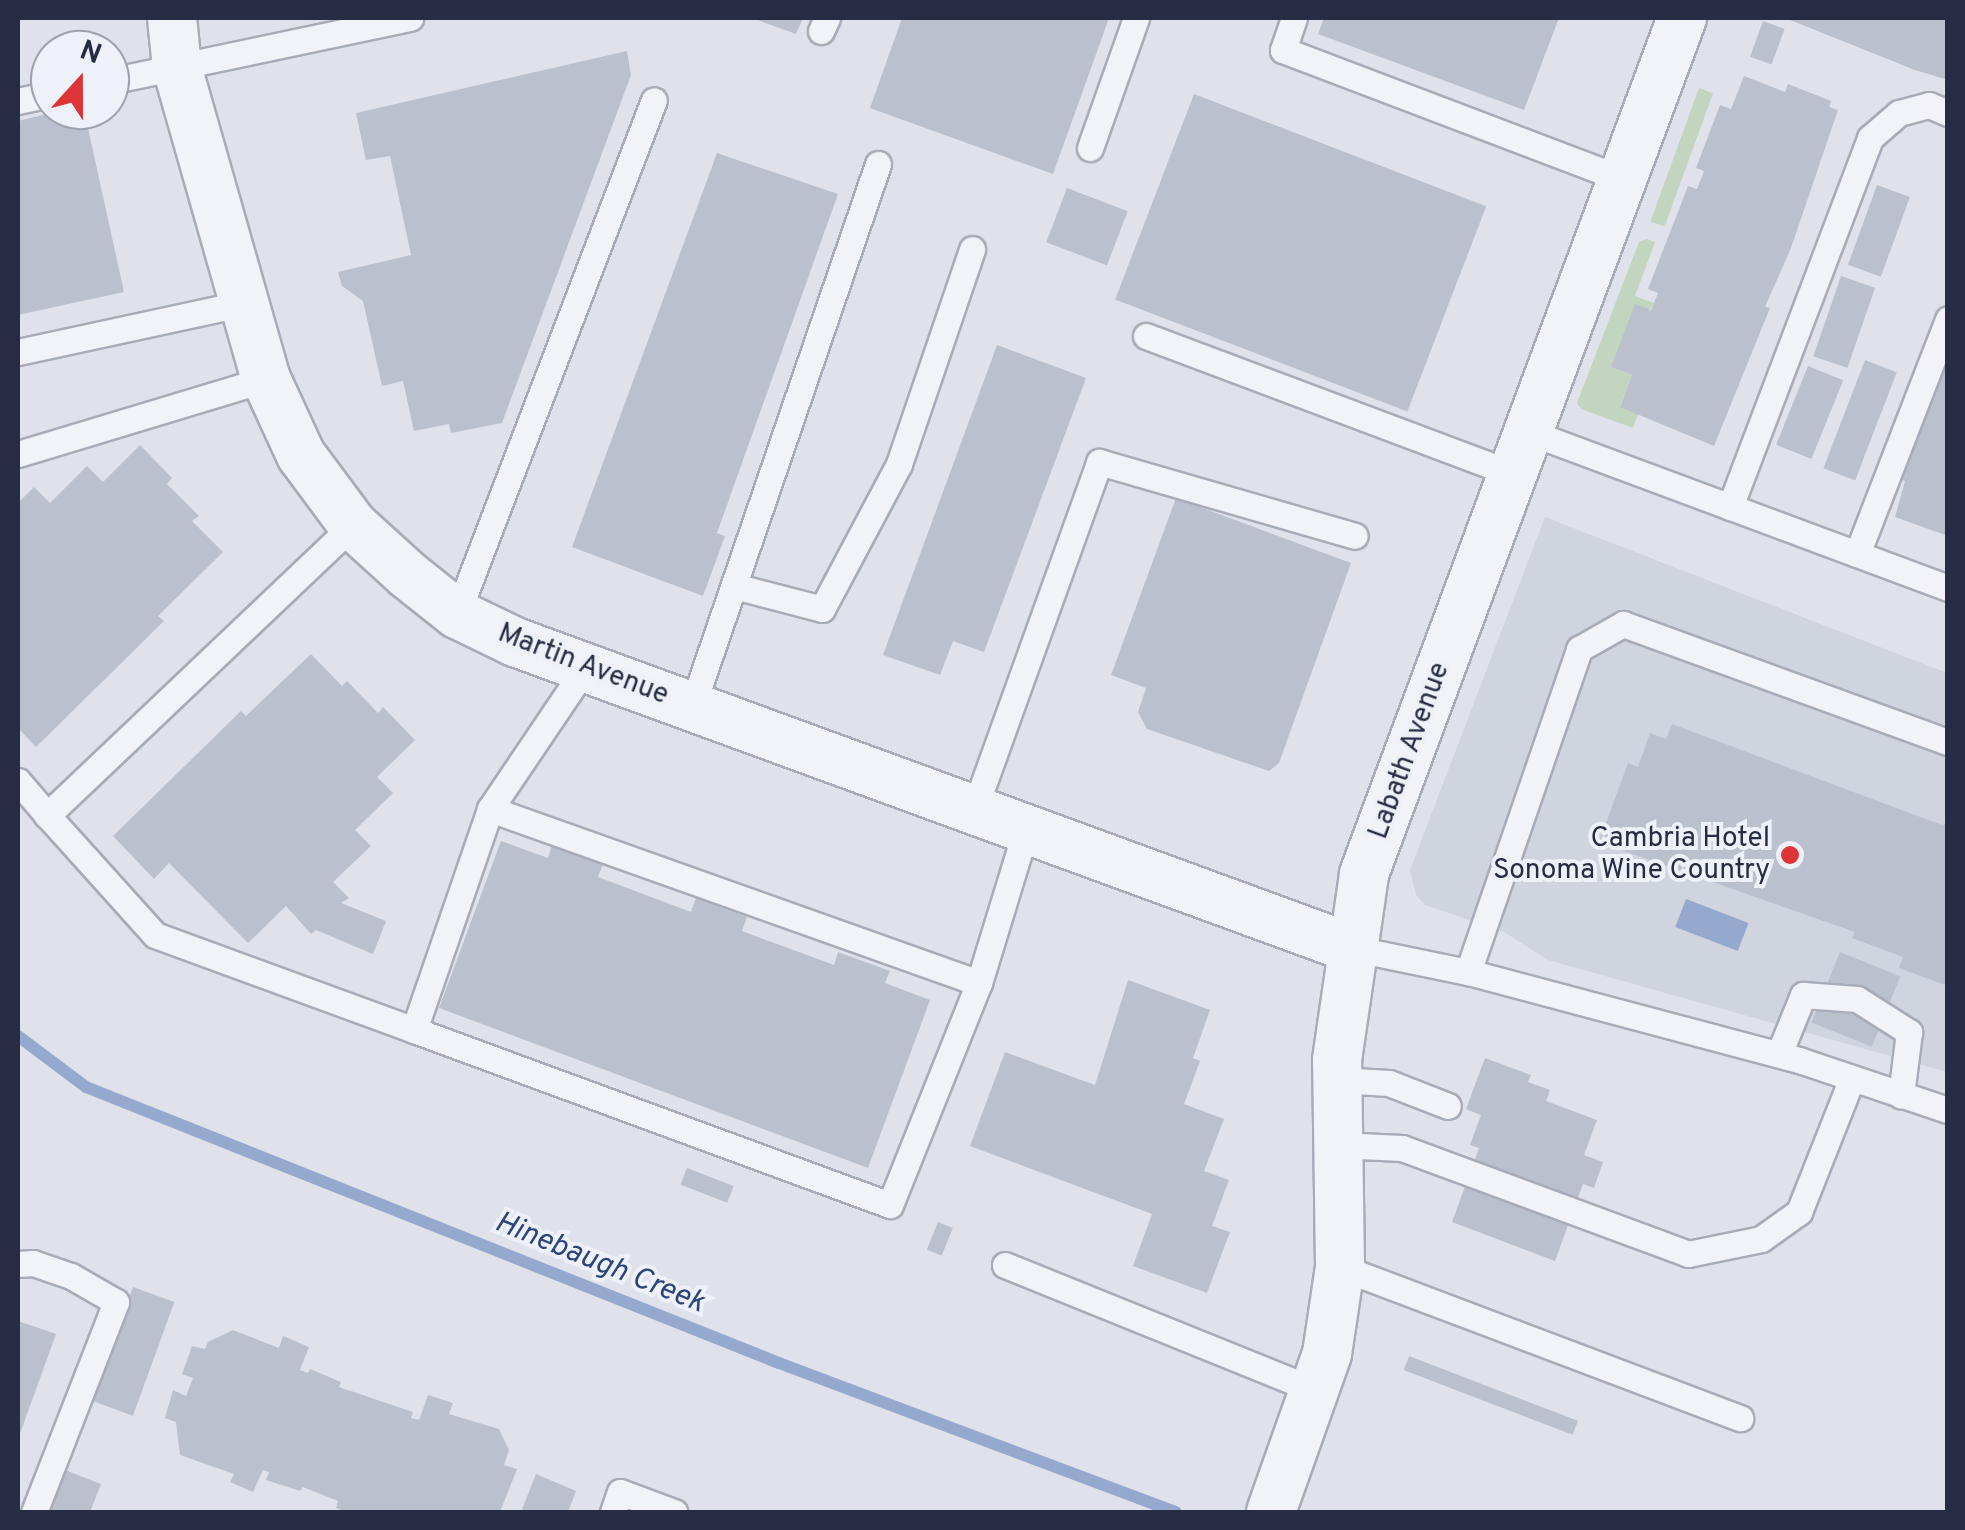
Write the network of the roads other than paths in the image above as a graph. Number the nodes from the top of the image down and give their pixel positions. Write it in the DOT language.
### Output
graph roads {
  1 [pos="172,18"];
  2 [pos="410,18"];
  3 [pos="1136,18"];
  4 [pos="1294,18"];
  5 [pos="1682,18"];
  6 [pos="178,67"];
  7 [pos="130,77"];
  8 [pos="654,100"];
  9 [pos="1948,113"];
  10 [pos="1090,148"];
  11 [pos="878,164"];
  12 [pos="1624,180"];
  13 [pos="972,248"];
  14 [pos="244,303"];
  15 [pos="1948,320"];
  16 [pos="1146,336"];
  17 [pos="18,352"];
  18 [pos="266,378"];
  19 [pos="1521,453"];
  20 [pos="18,454"];
  21 [pos="1730,506"];
  22 [pos="353,525"];
  23 [pos="1356,536"];
  24 [pos="1856,554"];
  25 [pos="734,586"];
  26 [pos="1948,588"];
  27 [pos="457,614"];
  28 [pos="584,668"];
  29 [pos="692,707"];
  30 [pos="1948,742"];
  31 [pos="18,781"];
  32 [pos="490,809"];
  33 [pos="974,810"];
  34 [pos="47,815"];
  35 [pos="1026,829"];
  36 [pos="1351,948"];
  37 [pos="1468,972"];
  38 [pos="979,983"];
  39 [pos="414,1030"];
  40 [pos="1780,1054"];
  41 [pos="1852,1078"];
  42 [pos="1338,1080"];
  43 [pos="1901,1094"];
  44 [pos="1448,1106"];
  45 [pos="1948,1110"];
  46 [pos="1337,1145"];
  47 [pos="18,1264"];
  48 [pos="1005,1265"];
  49 [pos="1340,1267"];
  50 [pos="1314,1390"];
  51 [pos="1740,1418"];
  52 [pos="1275,1502"];
  53 [pos="34,1512"];
  54 [pos="613,1512"];
  55 [pos="674,1512"];
  1 -- 6 [label="street, Martin Avenue"];
  2 -- 6 [label="lane"];
  3 -- 10 [label="lane"];
  4 -- 12 [label="lane"];
  5 -- 12 [label="street, Labath Avenue"];
  6 -- 7 [label="lane"];
  6 -- 14 [label="street, Martin Avenue"];
  8 -- 27 [label="lane"];
  9 -- 21 [label="lane"];
  11 -- 25 [label="lane"];
  12 -- 19 [label="street, Labath Avenue"];
  13 -- 25 [label="lane"];
  14 -- 17 [label="lane"];
  14 -- 18 [label="street, Martin Avenue"];
  15 -- 24 [label="lane"];
  16 -- 19 [label="lane"];
  18 -- 20 [label="lane"];
  18 -- 22 [label="street, Martin Avenue"];
  19 -- 21 [label="lane"];
  19 -- 36 [label="street, Labath Avenue"];
  21 -- 24 [label="lane"];
  22 -- 27 [label="street, Martin Avenue"];
  22 -- 34 [label="lane"];
  23 -- 33 [label="lane"];
  24 -- 26 [label="lane"];
  25 -- 29 [label="lane"];
  27 -- 28 [label="street, Martin Avenue"];
  28 -- 29 [label="street, Martin Avenue"];
  28 -- 32 [label="lane"];
  29 -- 33 [label="street, Martin Avenue"];
  30 -- 37 [label="lane"];
  31 -- 34 [label="lane"];
  32 -- 38 [label="lane"];
  32 -- 39 [label="lane"];
  33 -- 35 [label="street, Martin Avenue"];
  34 -- 39 [label="lane"];
  35 -- 36 [label="street, Martin Avenue"];
  35 -- 38 [label="lane"];
  36 -- 37 [label="lane"];
  36 -- 42 [label="street, Labath Avenue"];
  37 -- 40 [label="lane"];
  38 -- 39 [label="lane"];
  40 -- 41 [label="lane"];
  40 -- 43 [label="lane"];
  41 -- 43 [label="lane"];
  41 -- 46 [label="lane"];
  42 -- 44 [label="lane"];
  42 -- 46 [label="street, Labath Avenue"];
  43 -- 45 [label="lane"];
  46 -- 49 [label="street, Labath Avenue"];
  47 -- 53 [label="lane"];
  48 -- 50 [label="lane"];
  49 -- 50 [label="street, Labath Avenue"];
  49 -- 51 [label="lane"];
  50 -- 52 [label="street, Labath Avenue"];
  54 -- 55 [label="lane"];
}
